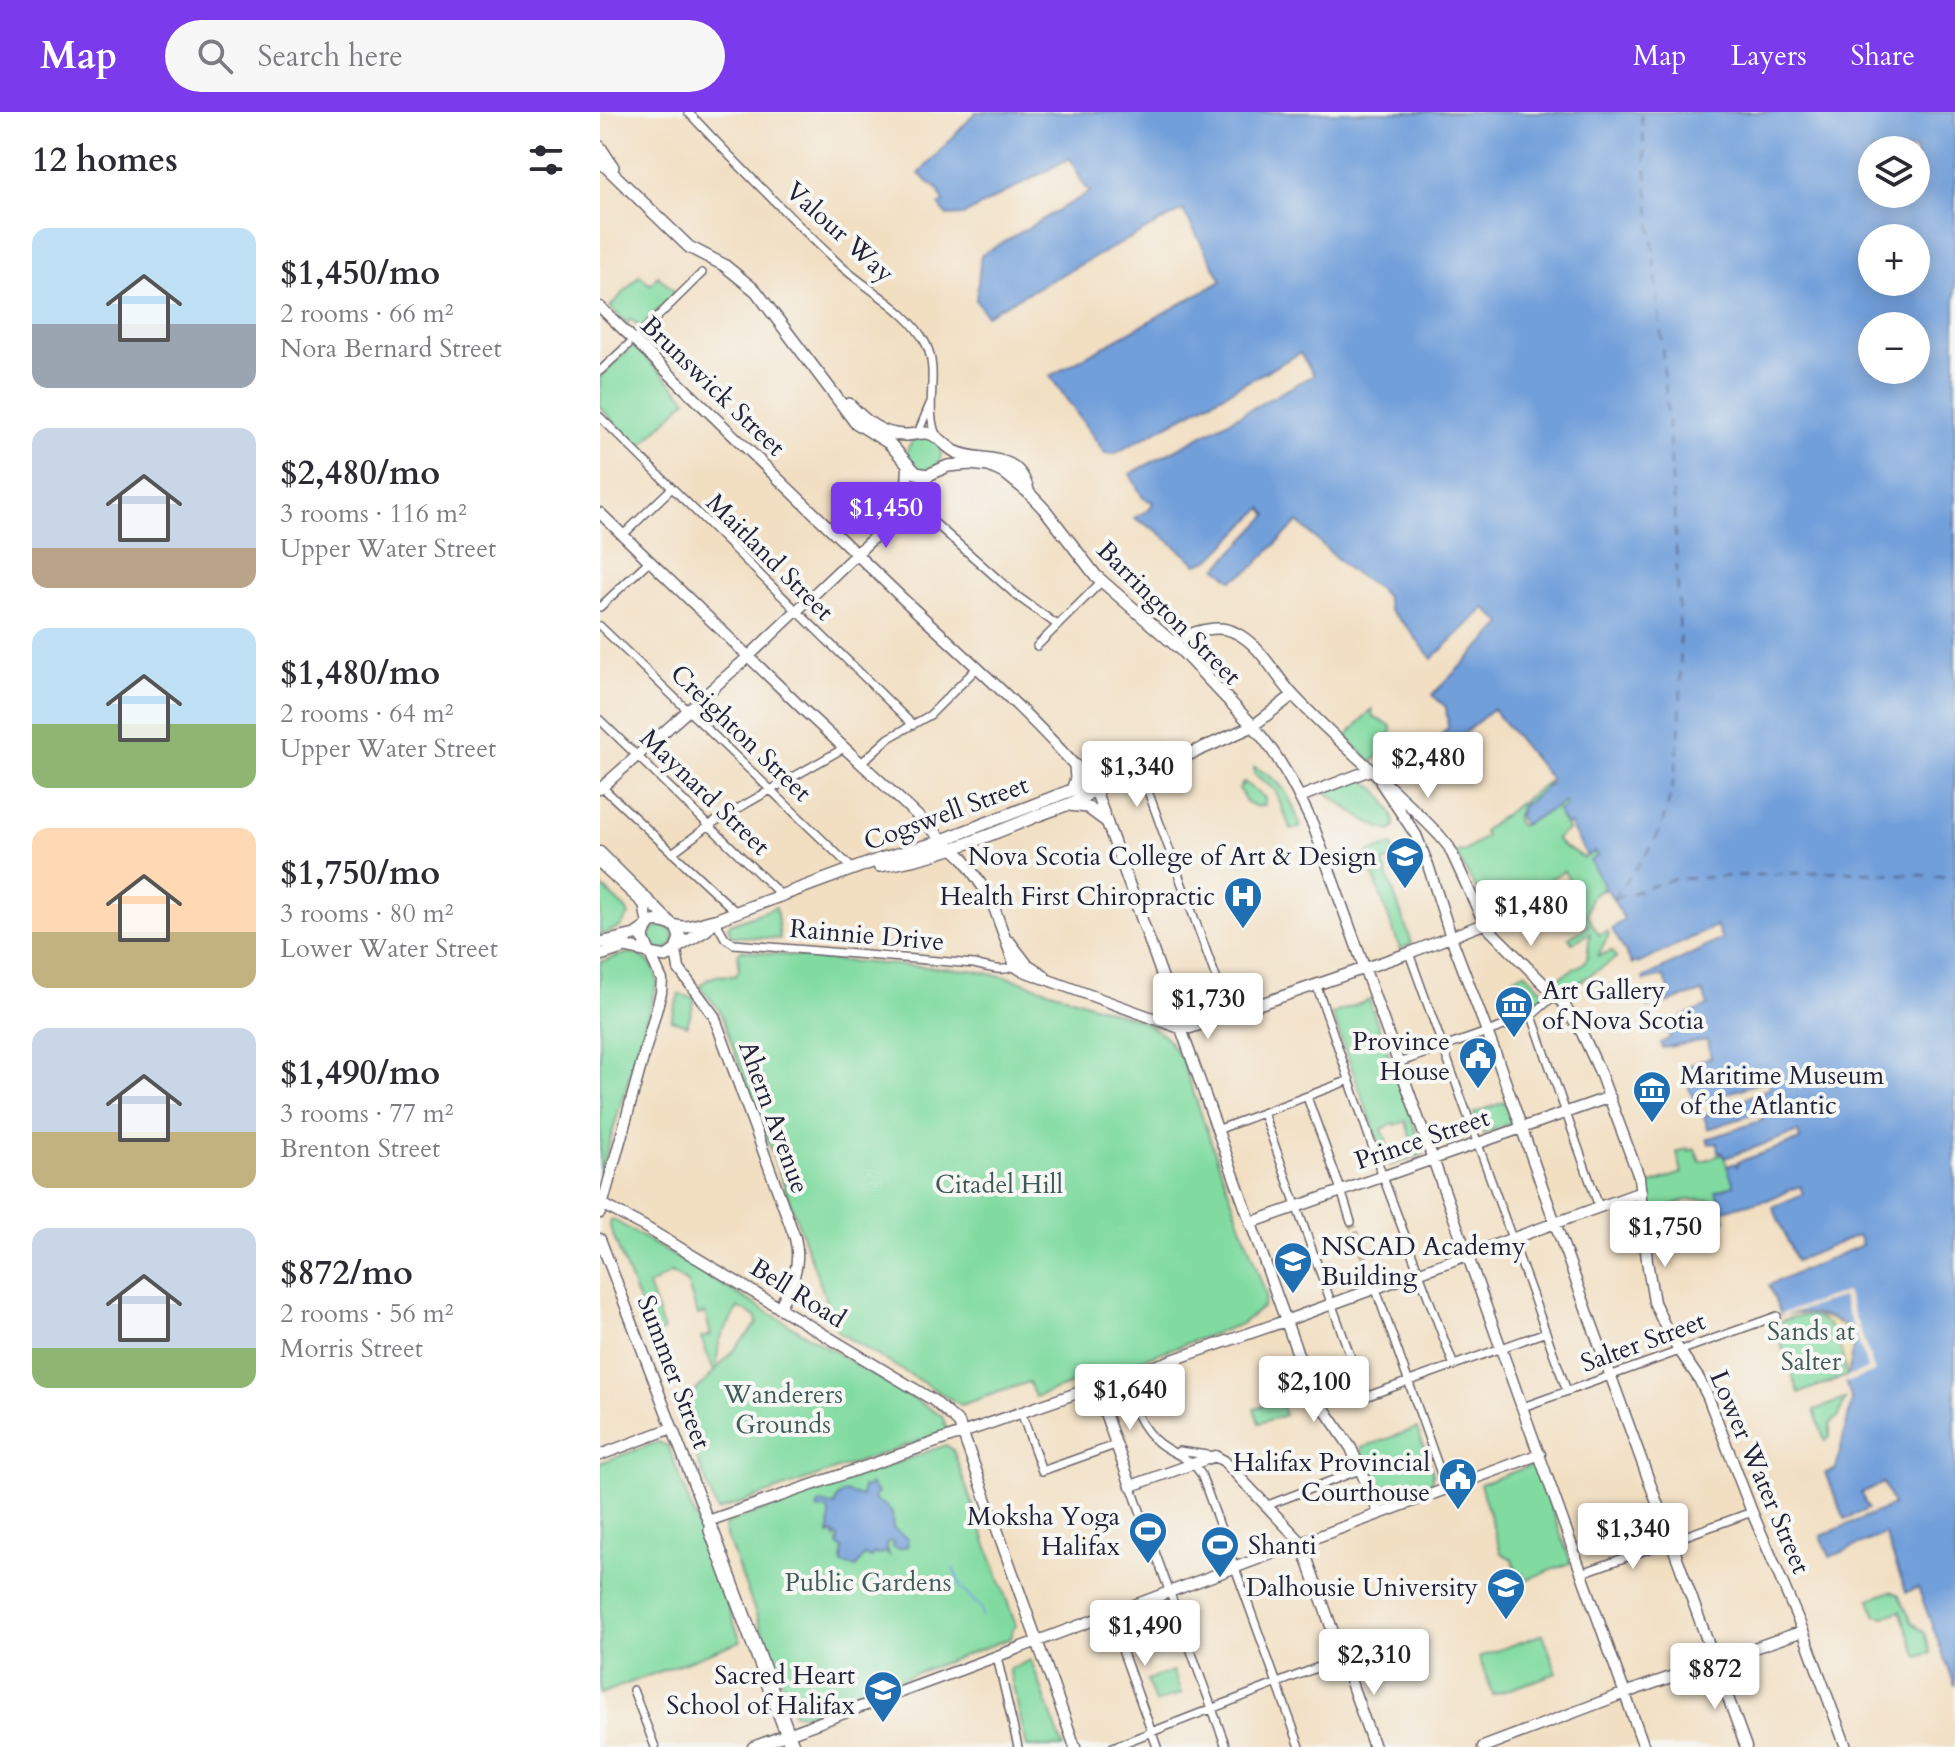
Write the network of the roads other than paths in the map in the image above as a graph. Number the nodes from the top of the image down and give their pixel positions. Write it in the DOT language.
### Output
graph roads {
  1 [pos="688,112"];
  2 [pos="600,147"];
  3 [pos="600,161"];
  4 [pos="621,182"];
  5 [pos="702,273"];
  6 [pos="600,307"];
  7 [pos="631,342"];
  8 [pos="600,371"];
  9 [pos="820,375"];
  10 [pos="932,398"];
  11 [pos="600,417"];
  12 [pos="916,435"];
  13 [pos="940,440"];
  14 [pos="906,464"];
  15 [pos="934,472"];
  16 [pos="672,488"];
  17 [pos="1028,492"];
  18 [pos="912,501"];
  19 [pos="600,513"];
  20 [pos="623,535"];
  21 [pos="857,554"];
  22 [pos="649,561"];
  23 [pos="1101,582"];
  24 [pos="600,607"];
  25 [pos="796,611"];
  26 [pos="1056,624"];
  27 [pos="600,626"];
  28 [pos="1172,642"];
  29 [pos="1037,646"];
  30 [pos="748,657"];
  31 [pos="977,668"];
  32 [pos="1293,695"];
  33 [pos="689,711"];
  34 [pos="600,720"];
  35 [pos="913,725"];
  36 [pos="1253,726"];
  37 [pos="844,748"];
  38 [pos="638,756"];
  39 [pos="860,764"];
  40 [pos="1075,765"];
  41 [pos="1141,772"];
  42 [pos="1374,774"];
  43 [pos="601,788"];
  44 [pos="1095,789"];
  45 [pos="1072,790"];
  46 [pos="772,791"];
  47 [pos="1300,797"];
  48 [pos="1065,805"];
  49 [pos="1106,821"];
  50 [pos="711,824"];
  51 [pos="948,843"];
  52 [pos="600,852"];
  53 [pos="672,853"];
  54 [pos="600,863"];
  55 [pos="856,869"];
  56 [pos="781,895"];
  57 [pos="735,911"];
  58 [pos="715,920"];
  59 [pos="1486,923"];
  60 [pos="673,924"];
  61 [pos="647,927"];
  62 [pos="1451,937"];
  63 [pos="600,943"];
  64 [pos="677,949"];
  65 [pos="649,953"];
  66 [pos="1409,953"];
  67 [pos="600,955"];
  68 [pos="1018,962"];
  69 [pos="1365,966"];
  70 [pos="1316,984"];
  71 [pos="1555,995"];
  72 [pos="1230,1016"];
  73 [pos="1532,1016"];
  74 [pos="1180,1028"];
  75 [pos="1487,1032"];
  76 [pos="1442,1048"];
  77 [pos="1398,1063"];
  78 [pos="1350,1080"];
  79 [pos="1307,1097"];
  80 [pos="1610,1097"];
  81 [pos="1565,1112"];
  82 [pos="1263,1113"];
  83 [pos="1521,1128"];
  84 [pos="1217,1130"];
  85 [pos="1477,1143"];
  86 [pos="1433,1160"];
  87 [pos="1383,1177"];
  88 [pos="1341,1190"];
  89 [pos="1641,1192"];
  90 [pos="601,1206"];
  91 [pos="1296,1206"];
  92 [pos="1599,1207"];
  93 [pos="1351,1222"];
  94 [pos="1250,1223"];
  95 [pos="1555,1223"];
  96 [pos="600,1239"];
  97 [pos="1513,1239"];
  98 [pos="1468,1255"];
  99 [pos="1418,1272"];
  100 [pos="1374,1284"];
  101 [pos="1331,1304"];
  102 [pos="779,1308"];
  103 [pos="1777,1316"];
  104 [pos="1285,1321"];
  105 [pos="1546,1332"];
  106 [pos="1502,1349"];
  107 [pos="1679,1351"];
  108 [pos="1454,1366"];
  109 [pos="1611,1375"];
  110 [pos="1121,1377"];
  111 [pos="1409,1382"];
  112 [pos="1095,1385"];
  113 [pos="1567,1391"];
  114 [pos="1523,1407"];
  115 [pos="1021,1412"];
  116 [pos="672,1428"];
  117 [pos="963,1432"];
  118 [pos="650,1437"];
  119 [pos="679,1445"];
  120 [pos="1115,1445"];
  121 [pos="1177,1451"];
  122 [pos="1540,1454"];
  123 [pos="600,1455"];
  124 [pos="1215,1456"];
  125 [pos="1193,1462"];
  126 [pos="1362,1469"];
  127 [pos="1131,1486"];
  128 [pos="1446,1488"];
  129 [pos="701,1504"];
  130 [pos="1268,1505"];
  131 [pos="1752,1512"];
  132 [pos="1379,1513"];
  133 [pos="724,1516"];
  134 [pos="708,1521"];
  135 [pos="1671,1540"];
  136 [pos="1301,1542"];
  137 [pos="1235,1566"];
  138 [pos="1582,1573"];
  139 [pos="1170,1591"];
  140 [pos="1109,1614"];
  141 [pos="1803,1631"];
  142 [pos="1037,1642"];
  143 [pos="997,1657"];
  144 [pos="1342,1658"];
  145 [pos="1715,1663"];
  146 [pos="1276,1683"];
  147 [pos="633,1690"];
  148 [pos="1625,1693"];
  149 [pos="1211,1708"];
  150 [pos="1152,1732"];
  151 [pos="788,1734"];
  152 [pos="655,1747"];
  153 [pos="753,1747"];
  154 [pos="789,1747"];
  155 [pos="796,1747"];
  156 [pos="1018,1747"];
  157 [pos="1075,1747"];
  158 [pos="1113,1747"];
  159 [pos="1157,1747"];
  160 [pos="1226,1747"];
  161 [pos="1300,1747"];
  162 [pos="1374,1747"];
  163 [pos="1483,1747"];
  164 [pos="1644,1747"];
  165 [pos="1746,1747"];
  166 [pos="1846,1747"];
  1 -- 10 [label="street, Valour Way"];
  2 -- 4 [label="main road"];
  3 -- 4 [label="main road"];
  4 -- 9 [label="main road"];
  5 -- 7 [label="street"];
  6 -- 7 [label="street, Brunswick Street"];
  7 -- 8 [label="street"];
  7 -- 21 [label="street, Brunswick Street"];
  9 -- 12 [label="main road, Barrington Street"];
  9 -- 14 [label="main road, Barrington Street"];
  10 -- 12 [label="street, Valour Way"];
  10 -- 13 [label="street, Valour Way"];
  11 -- 16 [label="street, Maitland Street"];
  12 -- 13 [label="main road, Barrington Street"];
  12 -- 14 [label="main road"];
  13 -- 15 [label="main road"];
  13 -- 17 [label="main road, Barrington Street"];
  14 -- 15 [label="main road, Barrington Street"];
  14 -- 18 [label="street"];
  15 -- 17 [label="main road, Barrington Street"];
  15 -- 18 [label="street"];
  16 -- 20 [label="street"];
  16 -- 25 [label="street, Maitland Street"];
  17 -- 23 [label="main road, Barrington Street"];
  18 -- 21 [label="street"];
  18 -- 26 [label="street"];
  19 -- 20 [label="street"];
  20 -- 22 [label="street"];
  21 -- 25 [label="street"];
  21 -- 31 [label="street, Brunswick Street"];
  22 -- 24 [label="street"];
  22 -- 30 [label="street"];
  23 -- 26 [label="street"];
  23 -- 28 [label="main road, Barrington Street"];
  25 -- 30 [label="street"];
  25 -- 35 [label="street, Maitland Street"];
  26 -- 29 [label="street"];
  27 -- 33 [label="street, Creighton Street"];
  28 -- 32 [label="street"];
  28 -- 36 [label="main road, Barrington Street"];
  30 -- 33 [label="street"];
  30 -- 37 [label="street"];
  31 -- 35 [label="street"];
  31 -- 40 [label="street, Brunswick Street"];
  32 -- 36 [label="street, Cogswell Street"];
  32 -- 42 [label="street"];
  33 -- 38 [label="street"];
  33 -- 46 [label="street, Creighton Street"];
  34 -- 38 [label="street, Maynard Street"];
  35 -- 39 [label="street"];
  36 -- 41 [label="main road, Cogswell Street"];
  36 -- 47 [label="street"];
  37 -- 39 [label="street"];
  37 -- 46 [label="street"];
  38 -- 43 [label="street"];
  38 -- 50 [label="street, Maynard Street"];
  39 -- 51 [label="street"];
  40 -- 44 [label="street, Brunswick Street"];
  40 -- 45 [label="main road"];
  41 -- 44 [label="main road, Cogswell Street"];
  41 -- 72 [label="street"];
  42 -- 47 [label="street"];
  42 -- 59 [label="street, Lower Water Street"];
  42 -- 62 [label="street"];
  43 -- 53 [label="street"];
  44 -- 45 [label="main road, Cogswell Street"];
  44 -- 48 [label="main road, Cogswell Street"];
  44 -- 49 [label="street, Brunswick Street"];
  45 -- 51 [label="main road, Cogswell Street"];
  46 -- 50 [label="street"];
  46 -- 55 [label="street, Creighton Street"];
  47 -- 69 [label="street"];
  48 -- 49 [label="main road"];
  48 -- 51 [label="main road, Cogswell Street"];
  49 -- 74 [label="street, Brunswick Street"];
  50 -- 53 [label="street"];
  50 -- 56 [label="street, Maynard Street"];
  51 -- 55 [label="main road, Cogswell Street"];
  51 -- 68 [label="street"];
  52 -- 60 [label="street"];
  53 -- 57 [label="street"];
  54 -- 61 [label="street"];
  55 -- 56 [label="main road, Cogswell Street"];
  56 -- 57 [label="main road, Cogswell Street"];
  57 -- 58 [label="main road, Cogswell Street"];
  58 -- 60 [label="main road, Cogswell Street"];
  58 -- 64 [label="main road, Cogswell Street"];
  58 -- 68 [label="street, Rainnie Drive"];
  59 -- 62 [label="street"];
  59 -- 71 [label="street, Lower Water Street"];
  60 -- 61 [label="main road"];
  60 -- 64 [label="main road"];
  61 -- 63 [label="main road"];
  61 -- 65 [label="main road"];
  62 -- 66 [label="street"];
  62 -- 75 [label="street"];
  64 -- 65 [label="main road"];
  64 -- 102 [label="street, Ahern Avenue"];
  65 -- 67 [label="main road"];
  65 -- 90 [label="street"];
  66 -- 69 [label="street"];
  66 -- 76 [label="street"];
  68 -- 74 [label="street"];
  69 -- 70 [label="street"];
  69 -- 77 [label="street"];
  70 -- 72 [label="street"];
  70 -- 78 [label="street"];
  71 -- 73 [label="street"];
  71 -- 80 [label="street, Lower Water Street"];
  72 -- 74 [label="street"];
  73 -- 75 [label="street"];
  73 -- 81 [label="street"];
  74 -- 84 [label="street, Brunswick Street"];
  75 -- 76 [label="street"];
  75 -- 83 [label="street"];
  76 -- 77 [label="street"];
  76 -- 85 [label="street"];
  77 -- 86 [label="street"];
  78 -- 79 [label="street"];
  78 -- 87 [label="street"];
  79 -- 82 [label="street"];
  79 -- 88 [label="street"];
  80 -- 81 [label="street, Prince Street"];
  80 -- 89 [label="street, Lower Water Street"];
  81 -- 83 [label="street, Prince Street"];
  81 -- 92 [label="street"];
  82 -- 84 [label="street"];
  82 -- 91 [label="street"];
  83 -- 85 [label="street, Prince Street"];
  83 -- 95 [label="street"];
  84 -- 94 [label="street, Brunswick Street"];
  85 -- 86 [label="street, Prince Street"];
  85 -- 97 [label="street"];
  86 -- 87 [label="street, Prince Street"];
  86 -- 98 [label="street"];
  87 -- 88 [label="street, Prince Street"];
  87 -- 99 [label="street"];
  88 -- 91 [label="street, Prince Street"];
  88 -- 93 [label="street"];
  89 -- 92 [label="street"];
  89 -- 107 [label="street, Lower Water Street"];
  90 -- 102 [label="street, Bell Road"];
  91 -- 94 [label="street, Prince Street"];
  91 -- 101 [label="street"];
  92 -- 95 [label="street"];
  94 -- 104 [label="street, Brunswick Street"];
  95 -- 97 [label="street"];
  95 -- 109 [label="street"];
  96 -- 116 [label="street, Summer Street"];
  97 -- 98 [label="street"];
  97 -- 105 [label="street"];
  98 -- 99 [label="street"];
  98 -- 106 [label="street"];
  99 -- 100 [label="street"];
  99 -- 108 [label="street"];
  100 -- 101 [label="street"];
  100 -- 111 [label="street"];
  101 -- 104 [label="street"];
  101 -- 111 [label="street"];
  102 -- 117 [label="street, Bell Road"];
  103 -- 107 [label="street, Salter Street"];
  104 -- 110 [label="street"];
  104 -- 126 [label="street, Brunswick Street"];
  105 -- 106 [label="street"];
  105 -- 113 [label="street"];
  106 -- 108 [label="street"];
  106 -- 114 [label="street"];
  107 -- 109 [label="street, Salter Street"];
  107 -- 131 [label="street, Lower Water Street"];
  108 -- 111 [label="street"];
  109 -- 113 [label="street, Salter Street"];
  109 -- 135 [label="street"];
  110 -- 112 [label="street"];
  110 -- 121 [label="street"];
  111 -- 128 [label="street"];
  112 -- 115 [label="street"];
  112 -- 120 [label="street"];
  113 -- 114 [label="street, Salter Street"];
  114 -- 122 [label="street"];
  115 -- 117 [label="street"];
  115 -- 120 [label="street"];
  116 -- 118 [label="street"];
  116 -- 119 [label="street, Summer Street"];
  117 -- 133 [label="street"];
  117 -- 142 [label="street"];
  118 -- 119 [label="street"];
  118 -- 123 [label="street"];
  119 -- 129 [label="street, Summer Street"];
  120 -- 127 [label="street"];
  121 -- 124 [label="street"];
  121 -- 125 [label="street"];
  122 -- 128 [label="street"];
  122 -- 138 [label="street"];
  124 -- 125 [label="street"];
  124 -- 130 [label="street"];
  125 -- 127 [label="street"];
  125 -- 137 [label="street"];
  126 -- 130 [label="street"];
  126 -- 132 [label="street, Brunswick Street"];
  127 -- 139 [label="street"];
  128 -- 132 [label="street"];
  129 -- 133 [label="street"];
  129 -- 134 [label="street, Summer Street"];
  130 -- 136 [label="street"];
  131 -- 135 [label="street"];
  131 -- 141 [label="street, Lower Water Street"];
  132 -- 136 [label="street"];
  133 -- 134 [label="street"];
  134 -- 151 [label="street, Summer Street"];
  135 -- 138 [label="street"];
  135 -- 145 [label="street"];
  136 -- 137 [label="street"];
  136 -- 144 [label="street"];
  137 -- 139 [label="street"];
  137 -- 146 [label="street"];
  138 -- 148 [label="street"];
  139 -- 140 [label="street"];
  139 -- 149 [label="street"];
  140 -- 142 [label="street"];
  140 -- 150 [label="street"];
  141 -- 145 [label="street"];
  141 -- 166 [label="street, Lower Water Street"];
  142 -- 143 [label="street"];
  142 -- 157 [label="street"];
  143 -- 151 [label="street"];
  143 -- 156 [label="street"];
  144 -- 146 [label="street"];
  144 -- 162 [label="street"];
  145 -- 148 [label="street"];
  145 -- 165 [label="street"];
  146 -- 149 [label="street"];
  146 -- 161 [label="street"];
  147 -- 152 [label="street"];
  148 -- 163 [label="street"];
  148 -- 164 [label="street"];
  149 -- 150 [label="street"];
  149 -- 160 [label="street"];
  150 -- 158 [label="street"];
  150 -- 159 [label="street"];
  151 -- 153 [label="street"];
  151 -- 154 [label="street, Summer Street"];
  151 -- 155 [label="street, Summer Street"];
}
